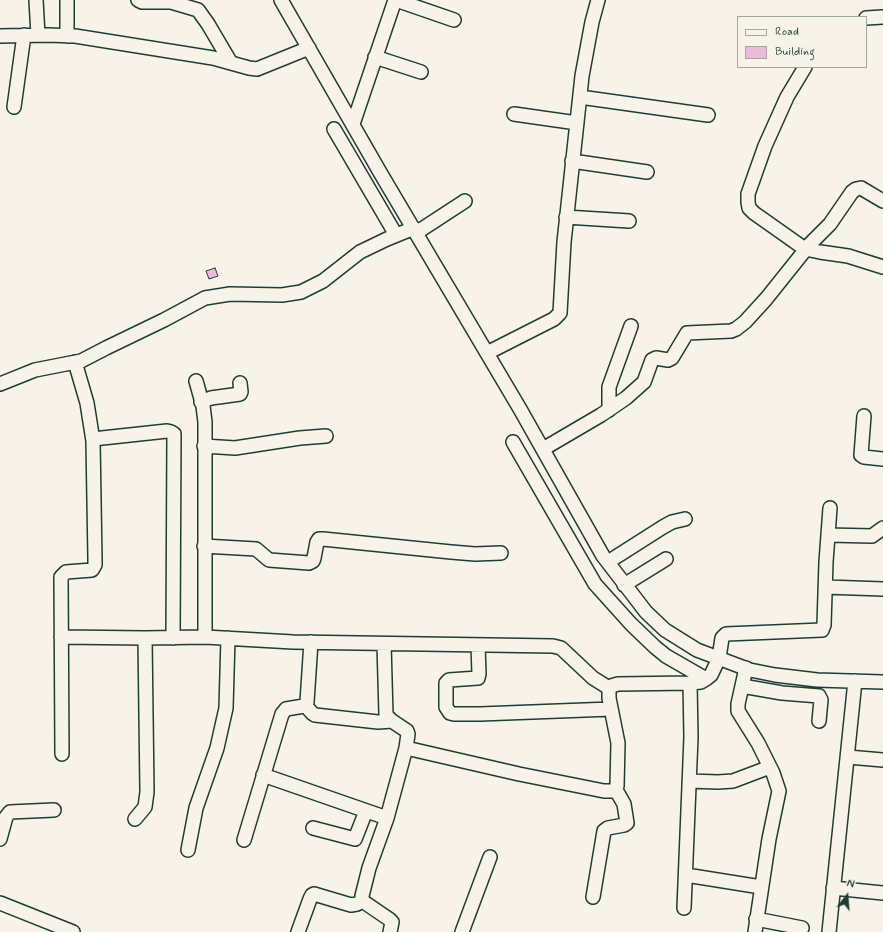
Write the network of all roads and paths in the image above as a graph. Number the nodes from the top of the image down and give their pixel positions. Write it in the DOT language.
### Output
graph roads {
  1 [pos="36,0"];
  2 [pos="67,0"];
  3 [pos="138,0"];
  4 [pos="281,0"];
  5 [pos="396,0"];
  6 [pos="598,0"];
  7 [pos="883,17"];
  8 [pos="867,18"];
  9 [pos="454,20"];
  10 [pos="31,35"];
  11 [pos="0,36"];
  12 [pos="68,36"];
  13 [pos="301,51"];
  14 [pos="376,57"];
  15 [pos="231,63"];
  16 [pos="804,68"];
  17 [pos="421,72"];
  18 [pos="580,97"];
  19 [pos="14,107"];
  20 [pos="514,114"];
  21 [pos="708,116"];
  22 [pos="576,123"];
  23 [pos="353,124"];
  24 [pos="334,129"];
  25 [pos="572,161"];
  26 [pos="646,172"];
  27 [pos="883,200"];
  28 [pos="465,201"];
  29 [pos="566,217"];
  30 [pos="628,220"];
  31 [pos="415,231"];
  32 [pos="396,235"];
  33 [pos="805,249"];
  34 [pos="883,267"];
  35 [pos="631,326"];
  36 [pos="487,353"];
  37 [pos="75,362"];
  38 [pos="196,381"];
  39 [pos="240,383"];
  40 [pos="0,384"];
  41 [pos="201,402"];
  42 [pos="609,410"];
  43 [pos="864,416"];
  44 [pos="326,436"];
  45 [pos="93,439"];
  46 [pos="513,442"];
  47 [pos="204,446"];
  48 [pos="543,449"];
  49 [pos="883,459"];
  50 [pos="830,508"];
  51 [pos="685,519"];
  52 [pos="883,528"];
  53 [pos="828,535"];
  54 [pos="204,546"];
  55 [pos="501,553"];
  56 [pos="666,559"];
  57 [pos="608,562"];
  58 [pos="624,585"];
  59 [pos="826,587"];
  60 [pos="883,588"];
  61 [pos="62,637"];
  62 [pos="205,637"];
  63 [pos="145,638"];
  64 [pos="173,638"];
  65 [pos="228,638"];
  66 [pos="311,642"];
  67 [pos="384,644"];
  68 [pos="478,645"];
  69 [pos="714,668"];
  70 [pos="744,677"];
  71 [pos="883,682"];
  72 [pos="690,683"];
  73 [pos="854,687"];
  74 [pos="609,688"];
  75 [pos="305,705"];
  76 [pos="611,708"];
  77 [pos="392,721"];
  78 [pos="819,721"];
  79 [pos="406,748"];
  80 [pos="62,754"];
  81 [pos="848,757"];
  82 [pos="883,760"];
  83 [pos="770,767"];
  84 [pos="263,775"];
  85 [pos="690,781"];
  86 [pos="616,790"];
  87 [pos="54,810"];
  88 [pos="366,810"];
  89 [pos="387,818"];
  90 [pos="135,819"];
  91 [pos="313,828"];
  92 [pos="0,838"];
  93 [pos="244,840"];
  94 [pos="188,850"];
  95 [pos="490,857"];
  96 [pos="686,875"];
  97 [pos="761,887"];
  98 [pos="833,888"];
  99 [pos="883,893"];
  100 [pos="593,897"];
  101 [pos="363,901"];
  102 [pos="0,903"];
  103 [pos="684,908"];
  104 [pos="755,926"];
  105 [pos="802,928"];
  106 [pos="73,932"];
  107 [pos="298,932"];
  108 [pos="390,932"];
  109 [pos="462,932"];
  110 [pos="829,932"];
  1 -- 10 [label="street"];
  2 -- 12 [label="street"];
  3 -- 15 [label="street"];
  4 -- 13 [label="street"];
  5 -- 9 [label="street"];
  5 -- 14 [label="street"];
  6 -- 18 [label="street"];
  7 -- 8 [label="street"];
  10 -- 11 [label="street"];
  10 -- 12 [label="street"];
  10 -- 19 [label="street"];
  12 -- 15 [label="street"];
  13 -- 15 [label="street"];
  13 -- 23 [label="street"];
  14 -- 17 [label="street"];
  14 -- 23 [label="street"];
  16 -- 33 [label="street"];
  18 -- 21 [label="street"];
  18 -- 22 [label="street"];
  20 -- 22 [label="street"];
  22 -- 25 [label="street"];
  23 -- 31 [label="street"];
  24 -- 32 [label="street"];
  25 -- 26 [label="street"];
  25 -- 29 [label="street"];
  27 -- 33 [label="street"];
  28 -- 31 [label="street"];
  29 -- 30 [label="street"];
  29 -- 36 [label="street"];
  31 -- 32 [label="street"];
  31 -- 36 [label="street"];
  32 -- 37 [label="street"];
  33 -- 34 [label="street"];
  33 -- 42 [label="street"];
  35 -- 42 [label="street"];
  36 -- 48 [label="street"];
  37 -- 40 [label="street"];
  37 -- 45 [label="street"];
  38 -- 41 [label="street"];
  39 -- 41 [label="street"];
  41 -- 47 [label="street"];
  42 -- 48 [label="street"];
  43 -- 49 [label="street"];
  44 -- 47 [label="street"];
  45 -- 61 [label="street"];
  45 -- 64 [label="street"];
  46 -- 69 [label="street"];
  47 -- 54 [label="street"];
  48 -- 57 [label="street"];
  50 -- 53 [label="street"];
  51 -- 57 [label="street"];
  52 -- 53 [label="street"];
  53 -- 59 [label="street"];
  54 -- 55 [label="street"];
  54 -- 62 [label="street"];
  56 -- 58 [label="street"];
  57 -- 58 [label="street"];
  58 -- 69 [label="street"];
  59 -- 60 [label="street"];
  59 -- 69 [label="street"];
  61 -- 63 [label="street"];
  61 -- 80 [label="street"];
  62 -- 64 [label="street"];
  62 -- 65 [label="street"];
  63 -- 64 [label="street"];
  63 -- 90 [label="street"];
  65 -- 66 [label="street"];
  65 -- 94 [label="street"];
  66 -- 67 [label="street"];
  66 -- 75 [label="street"];
  67 -- 68 [label="street"];
  67 -- 77 [label="street"];
  68 -- 74 [label="street"];
  68 -- 76 [label="street"];
  69 -- 70 [label="street"];
  69 -- 72 [label="street"];
  70 -- 73 [label="street"];
  70 -- 78 [label="street"];
  70 -- 83 [label="street"];
  71 -- 73 [label="street"];
  72 -- 74 [label="street"];
  72 -- 85 [label="street"];
  73 -- 81 [label="street"];
  74 -- 76 [label="street"];
  75 -- 77 [label="street"];
  75 -- 84 [label="street"];
  76 -- 86 [label="street"];
  77 -- 79 [label="street"];
  79 -- 86 [label="street"];
  79 -- 89 [label="street"];
  81 -- 82 [label="street"];
  81 -- 98 [label="street"];
  83 -- 85 [label="street"];
  83 -- 97 [label="street"];
  84 -- 88 [label="street"];
  84 -- 93 [label="street"];
  85 -- 96 [label="street"];
  86 -- 100 [label="street"];
  87 -- 92 [label="street"];
  88 -- 89 [label="street"];
  88 -- 91 [label="street"];
  89 -- 101 [label="street"];
  95 -- 109 [label="street"];
  96 -- 97 [label="street"];
  96 -- 103 [label="street"];
  97 -- 104 [label="street"];
  98 -- 99 [label="street"];
  98 -- 110 [label="street"];
  101 -- 107 [label="street"];
  101 -- 108 [label="street"];
  102 -- 106 [label="street"];
  104 -- 105 [label="street"];
}
